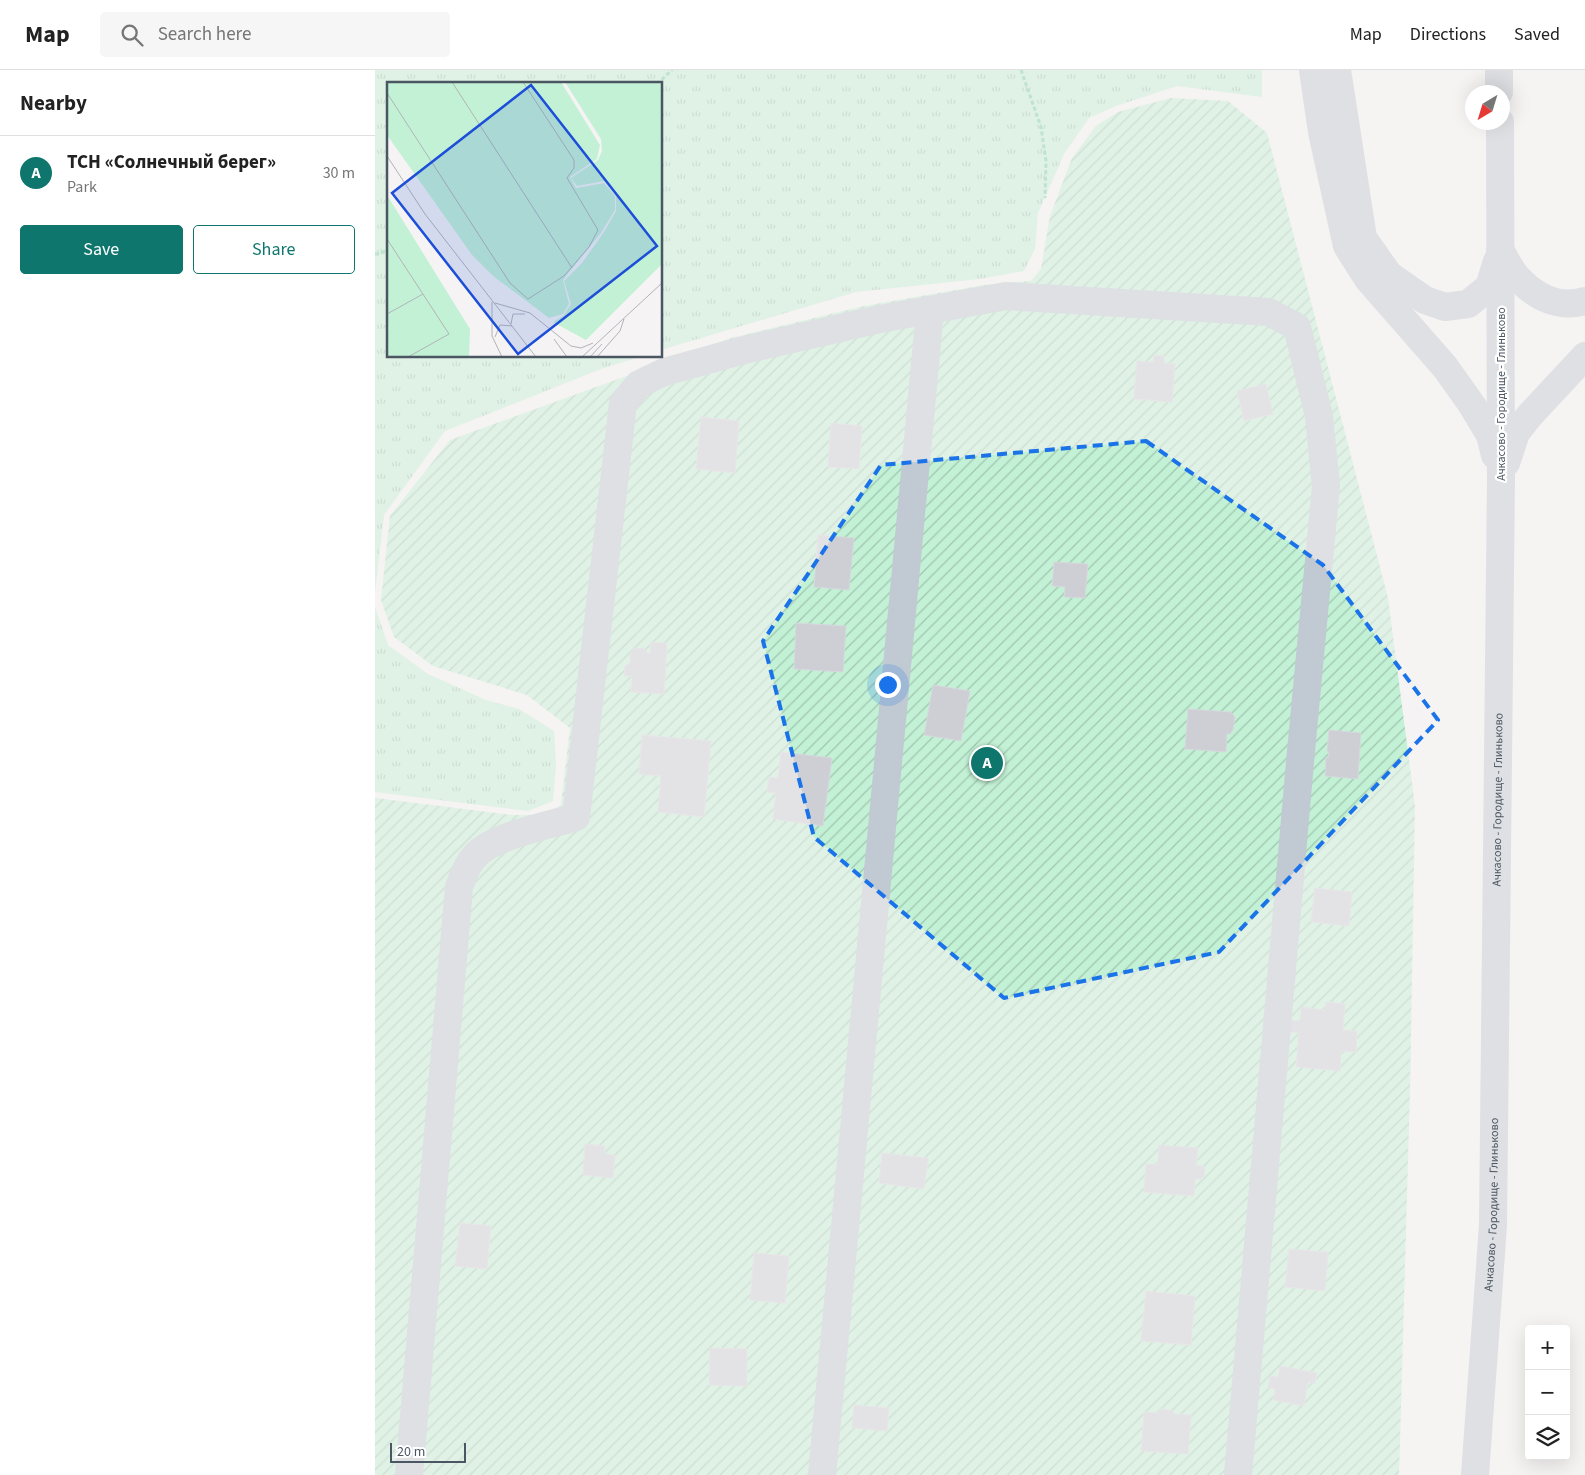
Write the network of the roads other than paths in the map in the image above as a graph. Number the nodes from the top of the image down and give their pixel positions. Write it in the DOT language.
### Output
graph roads {
  1 [pos="1313,70"];
  2 [pos="1337,70"];
  3 [pos="1499,70"];
  4 [pos="1499,85"];
  5 [pos="1499,130"];
  6 [pos="1500,250"];
  7 [pos="1585,301"];
  8 [pos="930,310"];
  9 [pos="1585,356"];
  10 [pos="1501,478"];
  11 [pos="409,1475"];
  12 [pos="821,1475"];
  13 [pos="1238,1475"];
  14 [pos="1475,1475"];
  1 -- 10 [label="street"];
  2 -- 6 [label="street"];
  3 -- 4 [label="street"];
  5 -- 6 [label="street, Ачкасово - Городище - Глиньково"];
  6 -- 7 [label="street"];
  6 -- 10 [label="street, Ачкасово - Городище - Глиньково"];
  8 -- 11 [label="street"];
  8 -- 12 [label="street"];
  8 -- 13 [label="street"];
  9 -- 10 [label="street"];
  10 -- 14 [label="street, Ачкасово - Городище - Глиньково"];
}
